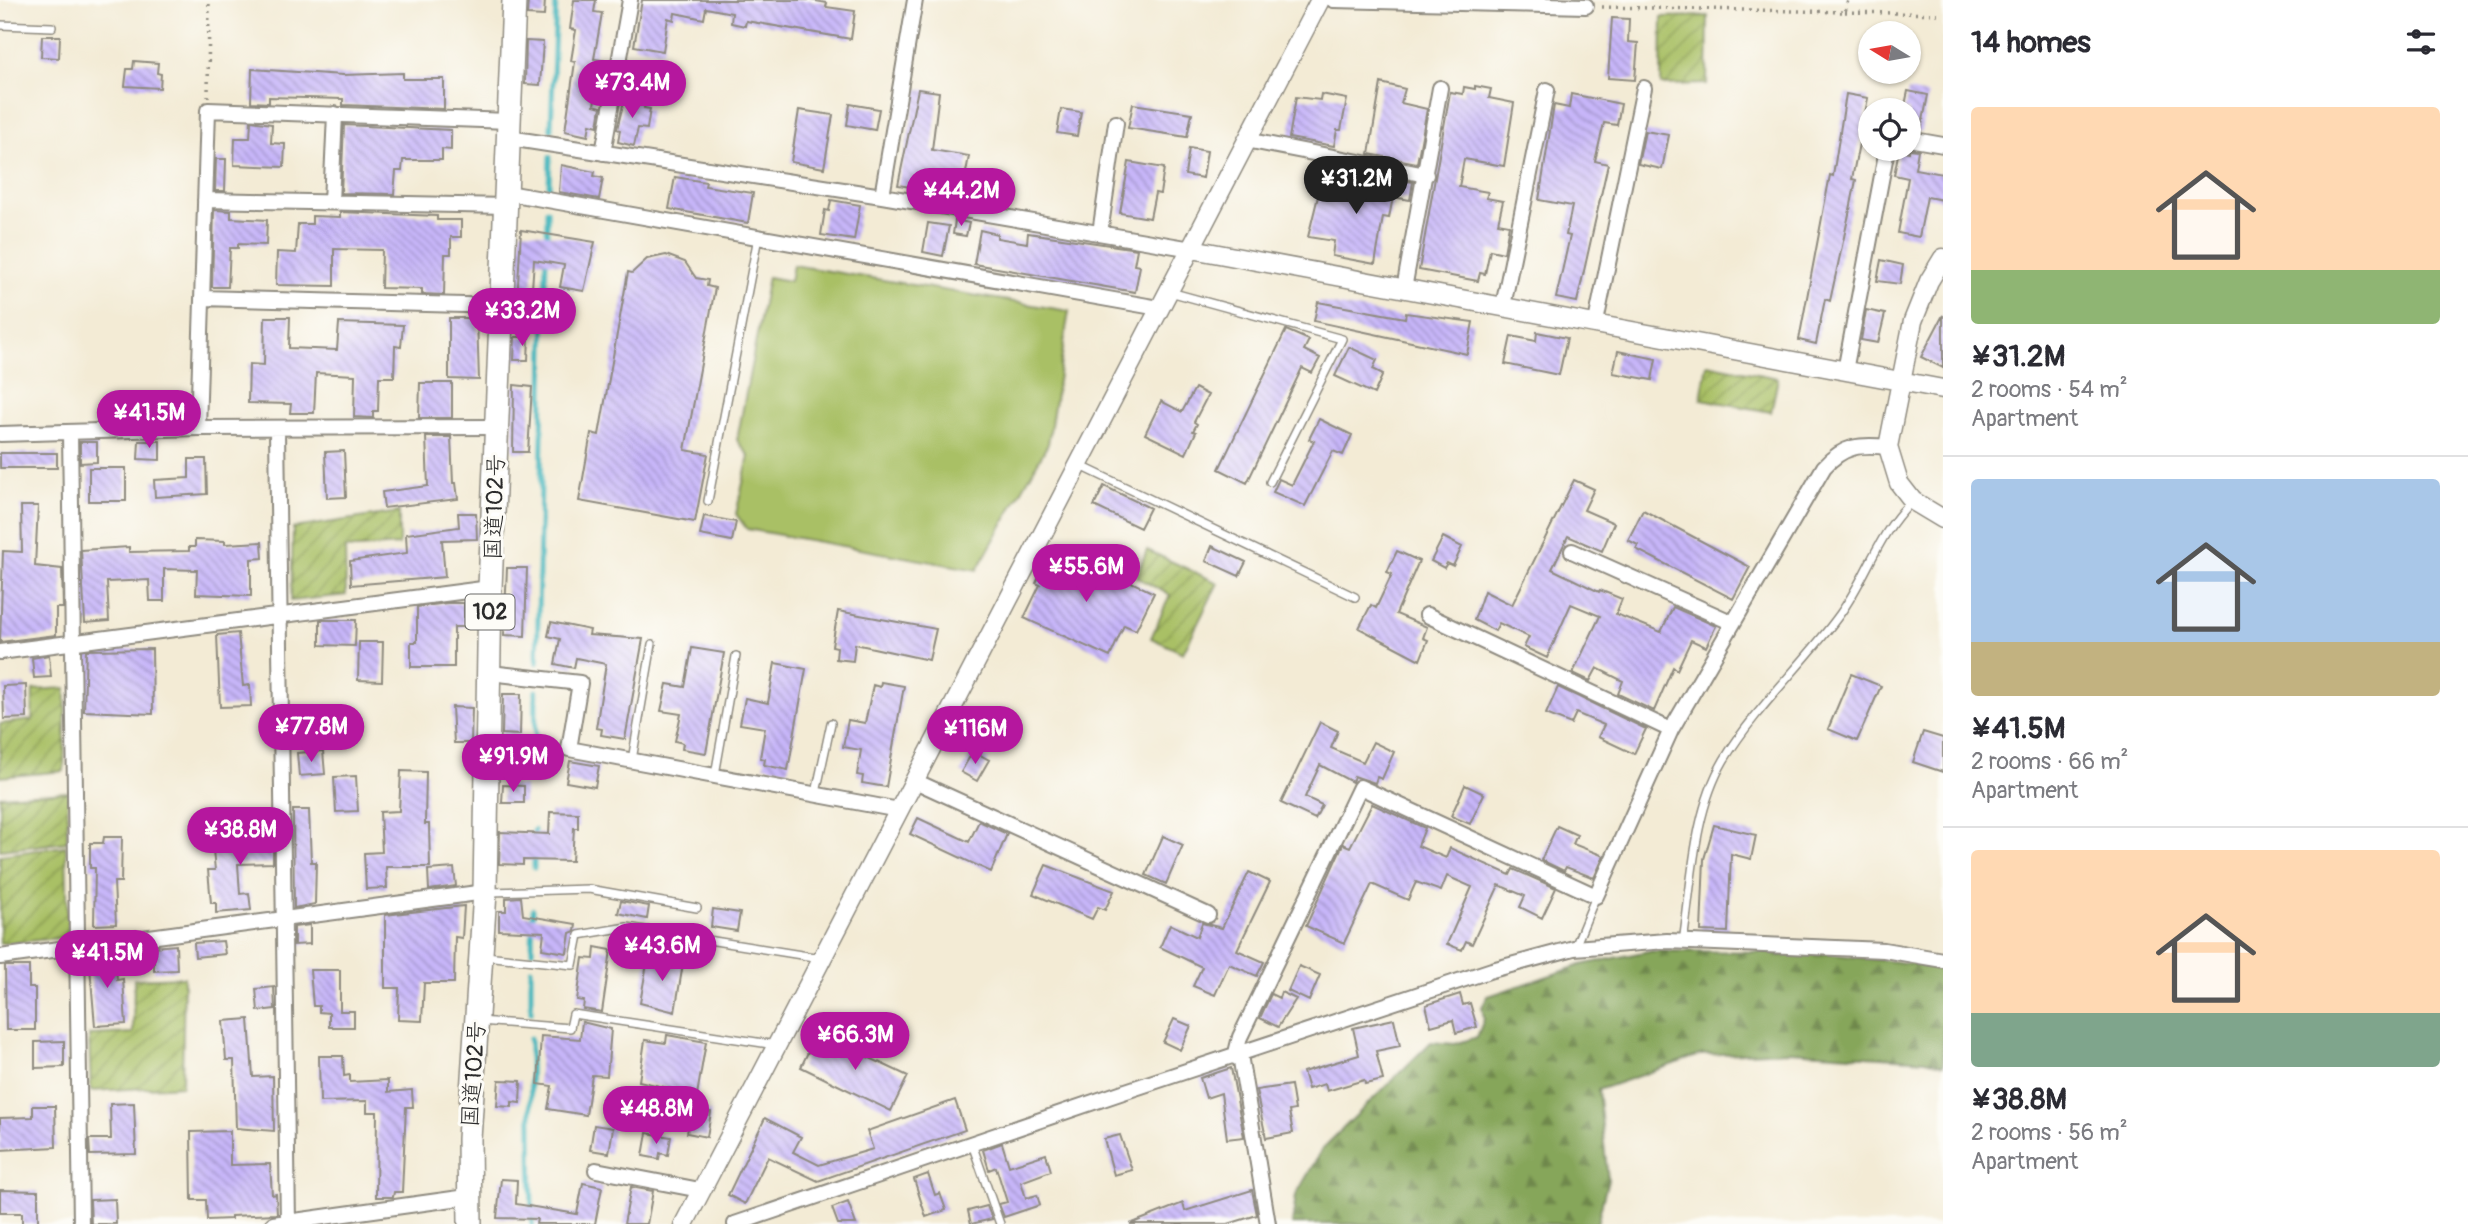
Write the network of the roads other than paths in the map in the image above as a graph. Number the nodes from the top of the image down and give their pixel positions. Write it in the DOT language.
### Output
graph roads {
  1 [pos="514,0"];
  2 [pos="630,0"];
  3 [pos="1320,0"];
  4 [pos="1333,0"];
  5 [pos="911,1"];
  6 [pos="1586,6"];
  7 [pos="0,25"];
  8 [pos="52,27"];
  9 [pos="1440,88"];
  10 [pos="1644,88"];
  11 [pos="1547,90"];
  12 [pos="335,114"];
  13 [pos="1116,123"];
  14 [pos="509,130"];
  15 [pos="1246,140"];
  16 [pos="1921,141"];
  17 [pos="1943,145"];
  18 [pos="603,153"];
  19 [pos="1885,161"];
  20 [pos="1426,174"];
  21 [pos="882,195"];
  22 [pos="205,200"];
  23 [pos="507,200"];
  24 [pos="331,202"];
  25 [pos="1101,233"];
  26 [pos="758,237"];
  27 [pos="1192,249"];
  28 [pos="1943,258"];
  29 [pos="1404,289"];
  30 [pos="1168,292"];
  31 [pos="202,298"];
  32 [pos="502,306"];
  33 [pos="1503,306"];
  34 [pos="1158,309"];
  35 [pos="1596,322"];
  36 [pos="1844,371"];
  37 [pos="1899,382"];
  38 [pos="1943,389"];
  39 [pos="497,427"];
  40 [pos="198,428"];
  41 [pos="277,430"];
  42 [pos="70,433"];
  43 [pos="0,435"];
  44 [pos="1888,447"];
  45 [pos="1079,465"];
  46 [pos="1270,482"];
  47 [pos="708,501"];
  48 [pos="1913,501"];
  49 [pos="1943,519"];
  50 [pos="1572,551"];
  51 [pos="491,588"];
  52 [pos="1355,597"];
  53 [pos="1427,615"];
  54 [pos="281,616"];
  55 [pos="1733,623"];
  56 [pos="74,644"];
  57 [pos="652,644"];
  58 [pos="0,652"];
  59 [pos="736,656"];
  60 [pos="490,673"];
  61 [pos="831,723"];
  62 [pos="1671,730"];
  63 [pos="632,760"];
  64 [pos="715,775"];
  65 [pos="915,781"];
  66 [pos="816,793"];
  67 [pos="899,810"];
  68 [pos="485,892"];
  69 [pos="1596,896"];
  70 [pos="697,908"];
  71 [pos="1208,915"];
  72 [pos="285,917"];
  73 [pos="1683,942"];
  74 [pos="78,946"];
  75 [pos="1574,948"];
  76 [pos="481,956"];
  77 [pos="0,957"];
  78 [pos="822,959"];
  79 [pos="1943,960"];
  80 [pos="477,1020"];
  81 [pos="776,1045"];
  82 [pos="1238,1056"];
  83 [pos="972,1144"];
  84 [pos="596,1170"];
  85 [pos="700,1191"];
  86 [pos="467,1198"];
  87 [pos="283,1223"];
  88 [pos="81,1224"];
  89 [pos="470,1224"];
  90 [pos="684,1224"];
  91 [pos="734,1224"];
  92 [pos="1000,1224"];
  93 [pos="1268,1224"];
  1 -- 14 [label="highway, 国道102号 / 102"];
  2 -- 18 [label="street"];
  3 -- 15 [label="street"];
  4 -- 6 [label="street"];
  5 -- 21 [label="street"];
  7 -- 8 [label="lane"];
  9 -- 20 [label="street"];
  10 -- 35 [label="street"];
  11 -- 33 [label="street"];
  12 -- 14 [label="street"];
  12 -- 22 [label="street"];
  12 -- 24 [label="street"];
  13 -- 25 [label="street"];
  14 -- 18 [label="street"];
  14 -- 23 [label="highway, 国道102号 / 102"];
  15 -- 20 [label="street"];
  15 -- 27 [label="street"];
  16 -- 17 [label="street"];
  18 -- 21 [label="street"];
  19 -- 36 [label="street"];
  20 -- 29 [label="street"];
  21 -- 25 [label="street"];
  22 -- 24 [label="street"];
  22 -- 31 [label="street"];
  23 -- 24 [label="street"];
  23 -- 26 [label="street"];
  23 -- 32 [label="highway, 国道102号 / 102"];
  25 -- 27 [label="street"];
  26 -- 34 [label="street"];
  26 -- 47 [label="lane"];
  27 -- 29 [label="street"];
  27 -- 30 [label="street"];
  28 -- 37 [label="street"];
  29 -- 33 [label="street"];
  30 -- 34 [label="street"];
  30 -- 46 [label="lane"];
  31 -- 32 [label="street"];
  31 -- 40 [label="street"];
  32 -- 39 [label="highway, 国道102号 / 102"];
  33 -- 35 [label="street"];
  34 -- 45 [label="street"];
  35 -- 36 [label="street"];
  36 -- 37 [label="street"];
  37 -- 38 [label="street"];
  37 -- 44 [label="street"];
  39 -- 41 [label="street"];
  39 -- 51 [label="highway, 国道102号 / 102"];
  40 -- 41 [label="street"];
  40 -- 42 [label="street"];
  41 -- 54 [label="street"];
  42 -- 43 [label="street"];
  42 -- 56 [label="street"];
  44 -- 48 [label="street"];
  44 -- 55 [label="street"];
  45 -- 52 [label="lane"];
  45 -- 65 [label="street"];
  48 -- 49 [label="street"];
  48 -- 73 [label="lane"];
  50 -- 55 [label="street"];
  51 -- 54 [label="street"];
  51 -- 60 [label="highway, 国道102号 / 102"];
  53 -- 62 [label="street"];
  54 -- 56 [label="street"];
  54 -- 72 [label="street"];
  55 -- 62 [label="street"];
  56 -- 58 [label="street"];
  56 -- 74 [label="street"];
  57 -- 63 [label="lane"];
  59 -- 64 [label="lane"];
  60 -- 63 [label="street"];
  60 -- 68 [label="highway, 国道102号 / 102"];
  61 -- 66 [label="lane"];
  62 -- 69 [label="street"];
  63 -- 64 [label="street"];
  64 -- 66 [label="street"];
  65 -- 67 [label="street"];
  65 -- 71 [label="street"];
  66 -- 67 [label="street"];
  67 -- 78 [label="street"];
  68 -- 70 [label="lane"];
  68 -- 72 [label="street"];
  68 -- 76 [label="highway, 国道102号 / 102"];
  69 -- 75 [label="lane"];
  69 -- 82 [label="street"];
  72 -- 74 [label="street"];
  72 -- 87 [label="street"];
  73 -- 75 [label="street"];
  73 -- 79 [label="street"];
  74 -- 77 [label="street"];
  74 -- 88 [label="street"];
  75 -- 82 [label="street"];
  76 -- 78 [label="lane"];
  76 -- 80 [label="highway, 国道102号 / 102"];
  78 -- 81 [label="street"];
  80 -- 81 [label="lane"];
  80 -- 86 [label="highway, 国道102号 / 102"];
  81 -- 85 [label="street"];
  82 -- 83 [label="street"];
  82 -- 93 [label="street"];
  83 -- 91 [label="street"];
  83 -- 92 [label="lane"];
  84 -- 85 [label="street"];
  85 -- 90 [label="street"];
  86 -- 87 [label="street"];
  86 -- 89 [label="highway, 国道102号 / 102"];
}
